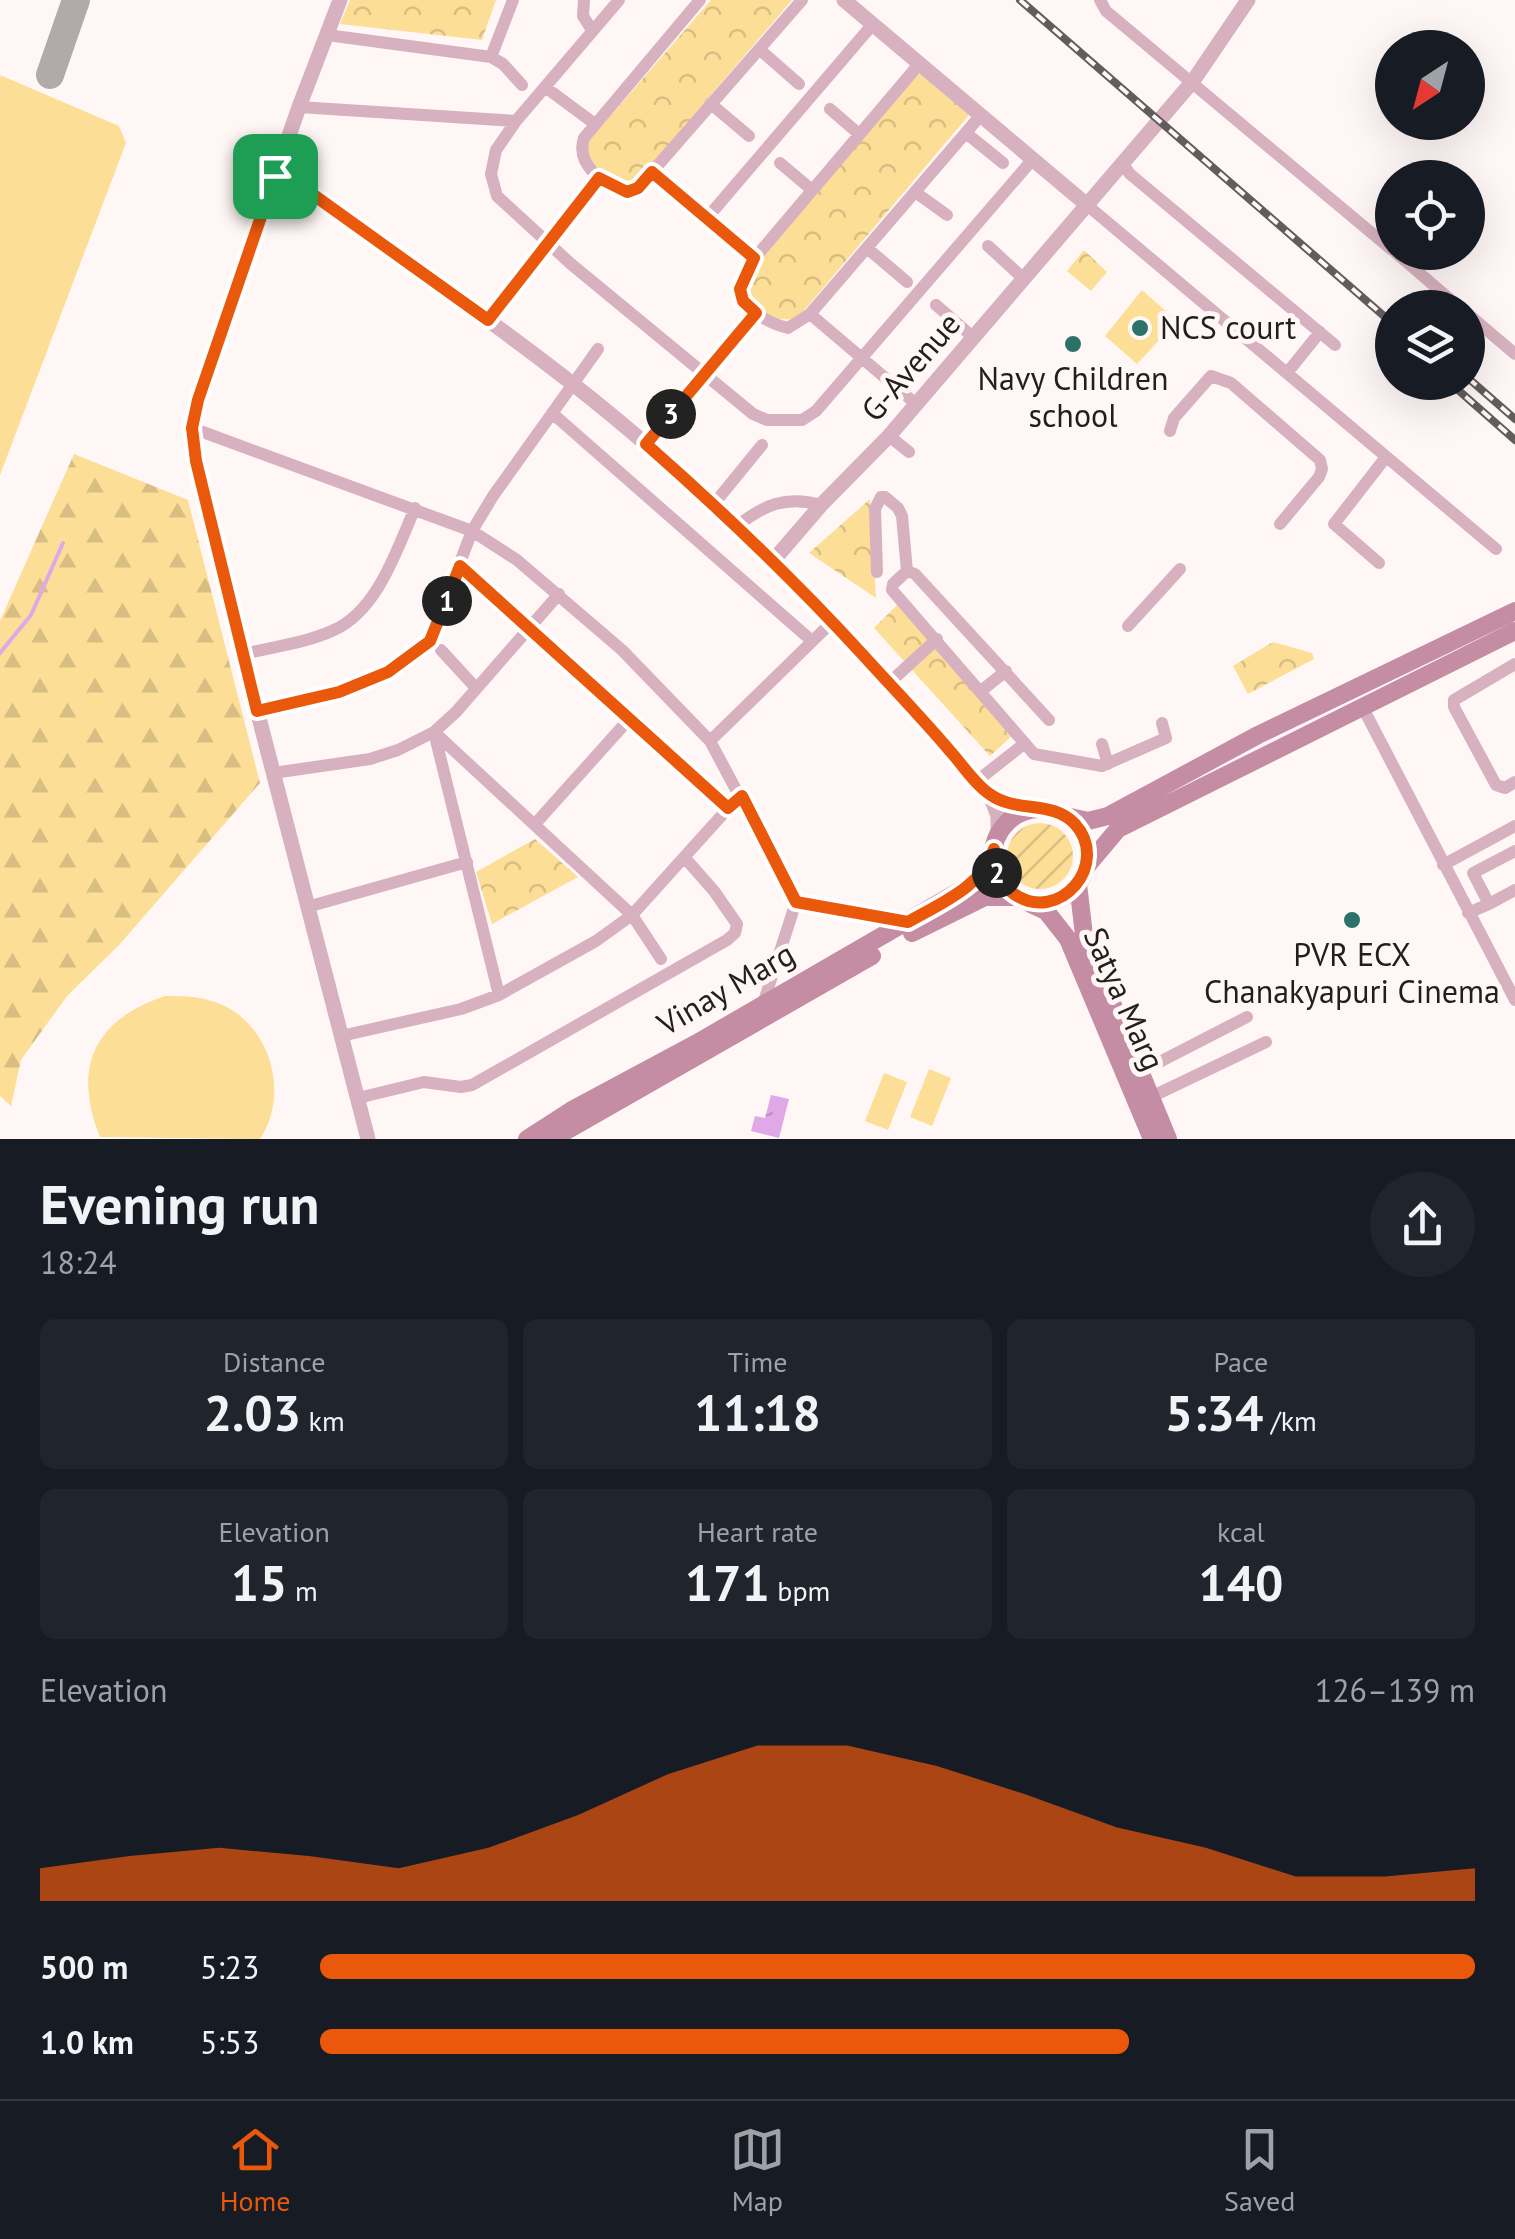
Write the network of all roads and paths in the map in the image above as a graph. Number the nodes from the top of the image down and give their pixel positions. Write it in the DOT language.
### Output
graph roads {
  1 [pos="340,0"];
  2 [pos="513,0"];
  3 [pos="584,0"];
  4 [pos="619,0"];
  5 [pos="700,0"];
  6 [pos="802,0"];
  7 [pos="844,0"];
  8 [pos="1100,0"];
  9 [pos="1248,0"];
  10 [pos="873,24"];
  11 [pos="592,30"];
  12 [pos="327,35"];
  13 [pos="759,49"];
  14 [pos="491,57"];
  15 [pos="920,64"];
  16 [pos="1192,81"];
  17 [pos="799,84"];
  18 [pos="522,85"];
  19 [pos="545,87"];
  20 [pos="711,104"];
  21 [pos="299,108"];
  22 [pos="830,109"];
  23 [pos="981,115"];
  24 [pos="516,121"];
  25 [pos="595,124"];
  26 [pos="966,133"];
  27 [pos="860,134"];
  28 [pos="749,136"];
  29 [pos="1033,159"];
  30 [pos="780,163"];
  31 [pos="1002,163"];
  32 [pos="1122,163"];
  33 [pos="652,172"];
  34 [pos="275,176"];
  35 [pos="599,178"];
  36 [pos="812,190"];
  37 [pos="915,192"];
  38 [pos="1087,204"];
  39 [pos="947,215"];
  40 [pos="706,218"];
  41 [pos="1375,235"];
  42 [pos="548,243"];
  43 [pos="988,246"];
  44 [pos="867,248"];
  45 [pos="754,258"];
  46 [pos="1416,270"];
  47 [pos="1024,278"];
  48 [pos="907,282"];
  49 [pos="1439,290"];
  50 [pos="936,306"];
  51 [pos="756,313"];
  52 [pos="810,314"];
  53 [pos="488,320"];
  54 [pos="1485,328"];
  55 [pos="1320,332"];
  56 [pos="974,338"];
  57 [pos="1335,344"];
  58 [pos="598,348"];
  59 [pos="1515,354"];
  60 [pos="862,358"];
  61 [pos="1287,373"];
  62 [pos="704,375"];
  63 [pos="572,386"];
  64 [pos="916,404"];
  65 [pos="552,413"];
  66 [pos="192,428"];
  67 [pos="1170,432"];
  68 [pos="889,436"];
  69 [pos="646,444"];
  70 [pos="762,445"];
  71 [pos="909,452"];
  72 [pos="1386,457"];
  73 [pos="712,505"];
  74 [pos="821,505"];
  75 [pos="414,508"];
  76 [pos="1280,524"];
  77 [pos="736,527"];
  78 [pos="472,530"];
  79 [pos="1496,549"];
  80 [pos="772,562"];
  81 [pos="1379,563"];
  82 [pos="460,566"];
  83 [pos="1180,569"];
  84 [pos="907,571"];
  85 [pos="877,572"];
  86 [pos="558,594"];
  87 [pos="1515,610"];
  88 [pos="832,622"];
  89 [pos="1128,626"];
  90 [pos="528,628"];
  91 [pos="1515,631"];
  92 [pos="936,640"];
  93 [pos="812,641"];
  94 [pos="440,650"];
  95 [pos="243,654"];
  96 [pos="1515,664"];
  97 [pos="1006,671"];
  98 [pos="889,683"];
  99 [pos="475,687"];
  100 [pos="981,690"];
  101 [pos="1362,706"];
  102 [pos="257,711"];
  103 [pos="630,717"];
  104 [pos="1049,720"];
  105 [pos="1162,723"];
  106 [pos="434,732"];
  107 [pos="710,741"];
  108 [pos="1025,743"];
  109 [pos="1102,744"];
  110 [pos="1108,764"];
  111 [pos="273,773"];
  112 [pos="977,780"];
  113 [pos="1515,782"];
  114 [pos="990,795"];
  115 [pos="742,796"];
  116 [pos="728,808"];
  117 [pos="1031,809"];
  118 [pos="1066,816"];
  119 [pos="536,824"];
  120 [pos="1515,826"];
  121 [pos="996,842"];
  122 [pos="1515,851"];
  123 [pos="685,858"];
  124 [pos="467,862"];
  125 [pos="1443,866"];
  126 [pos="1082,875"];
  127 [pos="1515,890"];
  128 [pos="1020,898"];
  129 [pos="796,902"];
  130 [pos="1489,904"];
  131 [pos="307,906"];
  132 [pos="1468,913"];
  133 [pos="632,916"];
  134 [pos="908,922"];
  135 [pos="661,959"];
  136 [pos="499,995"];
  137 [pos="1515,1000"];
  138 [pos="762,1004"];
  139 [pos="1247,1017"];
  140 [pos="341,1036"];
  141 [pos="1266,1042"];
  142 [pos="1140,1072"];
  143 [pos="1150,1097"];
  144 [pos="358,1098"];
  145 [pos="368,1139"];
  146 [pos="527,1139"];
  147 [pos="552,1139"];
  148 [pos="1152,1139"];
  149 [pos="1168,1139"];
  1 -- 12 [label="street"];
  2 -- 14 [label="street"];
  3 -- 11 [label="street"];
  4 -- 11 [label="street"];
  5 -- 25 [label="street"];
  6 -- 13 [label="street"];
  7 -- 10 [label="street"];
  8 -- 16 [label="street"];
  9 -- 16 [label="street, G-Avenue"];
  10 -- 15 [label="street"];
  10 -- 40 [label="street"];
  11 -- 19 [label="street"];
  12 -- 14 [label="street"];
  12 -- 21 [label="street"];
  13 -- 17 [label="street"];
  13 -- 20 [label="street"];
  14 -- 18 [label="street"];
  15 -- 23 [label="street"];
  15 -- 27 [label="street"];
  16 -- 32 [label="street, G-Avenue"];
  16 -- 41 [label="street"];
  19 -- 24 [label="street"];
  19 -- 25 [label="street"];
  20 -- 28 [label="street"];
  20 -- 33 [label="street"];
  21 -- 24 [label="street"];
  21 -- 34 [label="street"];
  22 -- 27 [label="street"];
  23 -- 26 [label="street"];
  23 -- 29 [label="street"];
  24 -- 42 [label="street"];
  25 -- 35 [label="street"];
  26 -- 31 [label="street"];
  26 -- 37 [label="street"];
  27 -- 36 [label="street"];
  29 -- 38 [label="street"];
  29 -- 60 [label="street"];
  30 -- 36 [label="street"];
  32 -- 38 [label="street, G-Avenue"];
  32 -- 55 [label="street"];
  33 -- 35 [label="street"];
  33 -- 40 [label="street"];
  34 -- 53 [label="street"];
  34 -- 66 [label="street"];
  35 -- 42 [label="street"];
  36 -- 45 [label="street"];
  37 -- 39 [label="street"];
  37 -- 44 [label="street"];
  38 -- 47 [label="street, G-Avenue"];
  38 -- 61 [label="street"];
  40 -- 45 [label="street"];
  42 -- 53 [label="street"];
  42 -- 62 [label="street"];
  43 -- 47 [label="street"];
  44 -- 48 [label="street"];
  44 -- 52 [label="street"];
  45 -- 51 [label="street"];
  46 -- 49 [label="street"];
  47 -- 56 [label="street, G-Avenue"];
  50 -- 56 [label="street"];
  51 -- 52 [label="street"];
  51 -- 62 [label="street"];
  52 -- 60 [label="street"];
  53 -- 63 [label="street"];
  54 -- 59 [label="street"];
  55 -- 57 [label="street"];
  55 -- 61 [label="street"];
  56 -- 64 [label="street, G-Avenue"];
  58 -- 63 [label="street"];
  60 -- 62 [label="street"];
  60 -- 64 [label="street"];
  61 -- 72 [label="street"];
  62 -- 69 [label="street"];
  63 -- 65 [label="street"];
  63 -- 69 [label="street"];
  64 -- 68 [label="street, G-Avenue"];
  65 -- 78 [label="street"];
  65 -- 93 [label="street"];
  66 -- 75 [label="street"];
  66 -- 95 [label="street"];
  67 -- 76 [label="street"];
  68 -- 71 [label="street"];
  68 -- 74 [label="street, G-Avenue"];
  69 -- 73 [label="street"];
  70 -- 73 [label="street"];
  72 -- 79 [label="street"];
  72 -- 81 [label="street"];
  73 -- 77 [label="street"];
  74 -- 77 [label="street"];
  74 -- 80 [label="street, G-Avenue"];
  75 -- 78 [label="street"];
  75 -- 95 [label="street"];
  77 -- 80 [label="street"];
  78 -- 82 [label="street"];
  78 -- 86 [label="street"];
  80 -- 88 [label="street"];
  82 -- 90 [label="street"];
  82 -- 102 [label="street"];
  83 -- 89 [label="street"];
  84 -- 85 [label="street"];
  84 -- 92 [label="street"];
  84 -- 97 [label="street"];
  86 -- 90 [label="street"];
  86 -- 107 [label="street"];
  87 -- 118 [label="main road"];
  88 -- 93 [label="street"];
  88 -- 98 [label="street"];
  90 -- 99 [label="street"];
  90 -- 103 [label="street"];
  91 -- 101 [label="main road"];
  92 -- 98 [label="street"];
  92 -- 100 [label="street"];
  93 -- 107 [label="street"];
  94 -- 99 [label="street"];
  95 -- 102 [label="street"];
  96 -- 113 [label="street"];
  97 -- 100 [label="street"];
  97 -- 104 [label="street"];
  98 -- 112 [label="street"];
  99 -- 106 [label="street"];
  100 -- 108 [label="street"];
  101 -- 125 [label="street"];
  101 -- 126 [label="main road"];
  102 -- 111 [label="street"];
  103 -- 116 [label="street"];
  103 -- 119 [label="street"];
  105 -- 110 [label="street"];
  106 -- 111 [label="street"];
  106 -- 119 [label="street"];
  106 -- 124 [label="street"];
  107 -- 115 [label="street"];
  108 -- 110 [label="street"];
  108 -- 112 [label="street"];
  109 -- 110 [label="street"];
  111 -- 131 [label="street"];
  112 -- 114 [label="street"];
  114 -- 117 [label="street"];
  114 -- 121 [label="street"];
  115 -- 116 [label="street"];
  115 -- 129 [label="street"];
  116 -- 123 [label="street"];
  117 -- 118 [label="main road"];
  117 -- 121 [label="main road"];
  118 -- 126 [label="main road"];
  119 -- 133 [label="street"];
  120 -- 125 [label="street"];
  121 -- 128 [label="main road"];
  121 -- 134 [label="main road, Vinay Marg"];
  122 -- 130 [label="street"];
  123 -- 133 [label="street"];
  123 -- 144 [label="street"];
  124 -- 131 [label="street"];
  124 -- 136 [label="street"];
  125 -- 132 [label="street"];
  126 -- 128 [label="main road"];
  126 -- 142 [label="main road, Satya Marg"];
  127 -- 130 [label="street"];
  128 -- 147 [label="main road, Vinay Marg"];
  128 -- 148 [label="main road, Satya Marg"];
  129 -- 134 [label="street"];
  129 -- 138 [label="street"];
  130 -- 132 [label="street"];
  131 -- 140 [label="street"];
  132 -- 137 [label="street"];
  133 -- 135 [label="street"];
  133 -- 136 [label="street"];
  134 -- 138 [label="main road, Vinay Marg"];
  136 -- 140 [label="street"];
  138 -- 146 [label="main road, Vinay Marg"];
  139 -- 142 [label="street"];
  140 -- 144 [label="street"];
  141 -- 143 [label="street"];
  142 -- 143 [label="main road, Satya Marg"];
  143 -- 149 [label="main road, Satya Marg"];
  144 -- 145 [label="street"];
}
